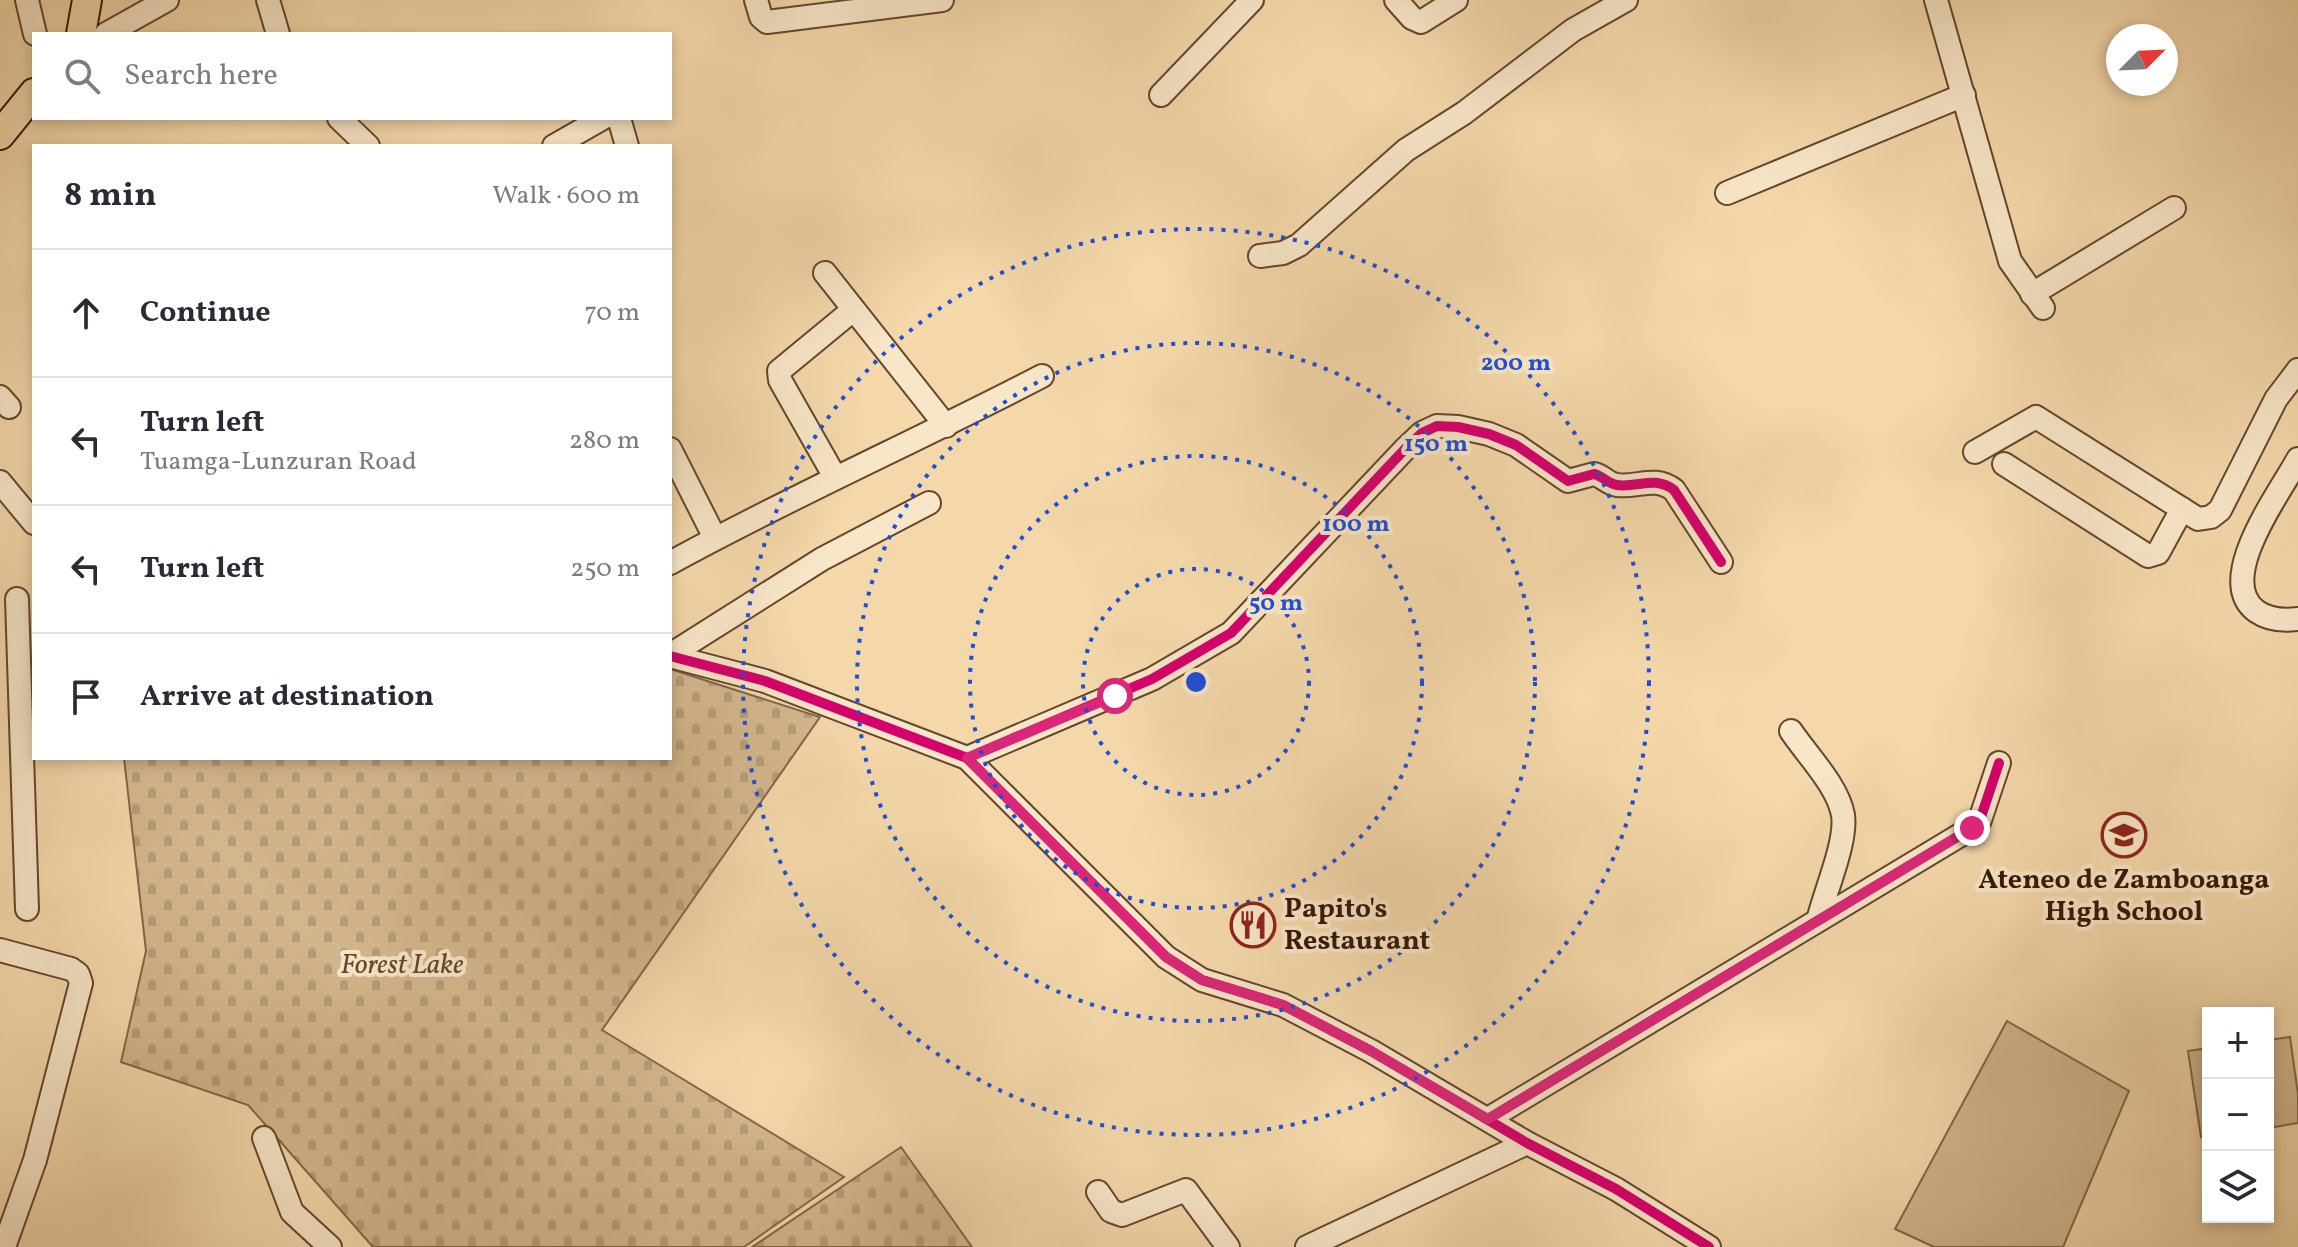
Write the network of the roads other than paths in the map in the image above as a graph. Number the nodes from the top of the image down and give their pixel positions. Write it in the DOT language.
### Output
graph roads {
  1 [pos="27,0"];
  2 [pos="87,0"];
  3 [pos="167,0"];
  4 [pos="268,0"];
  5 [pos="756,0"];
  6 [pos="942,0"];
  7 [pos="1252,0"];
  8 [pos="1396,0"];
  9 [pos="1456,0"];
  10 [pos="1626,0"];
  11 [pos="1936,0"];
  12 [pos="35,32"];
  13 [pos="81,32"];
  14 [pos="110,32"];
  15 [pos="277,32"];
  16 [pos="32,95"];
  17 [pos="1161,95"];
  18 [pos="1964,95"];
  19 [pos="341,120"];
  20 [pos="600,120"];
  21 [pos="620,120"];
  22 [pos="0,135"];
  23 [pos="366,144"];
  24 [pos="558,144"];
  25 [pos="626,144"];
  26 [pos="1727,193"];
  27 [pos="2174,208"];
  28 [pos="1260,256"];
  29 [pos="825,273"];
  30 [pos="853,310"];
  31 [pos="2298,370"];
  32 [pos="1042,376"];
  33 [pos="946,426"];
  34 [pos="1975,452"];
  35 [pos="672,453"];
  36 [pos="2298,459"];
  37 [pos="2004,464"];
  38 [pos="835,477"];
  39 [pos="0,482"];
  40 [pos="929,503"];
  41 [pos="2182,509"];
  42 [pos="32,521"];
  43 [pos="715,538"];
  44 [pos="672,562"];
  45 [pos="1721,562"];
  46 [pos="17,599"];
  47 [pos="2298,619"];
  48 [pos="672,655"];
  49 [pos="672,657"];
  50 [pos="1791,731"];
  51 [pos="967,758"];
  52 [pos="1999,763"];
  53 [pos="27,909"];
  54 [pos="1819,917"];
  55 [pos="0,950"];
  56 [pos="1488,1119"];
  57 [pos="264,1138"];
  58 [pos="1527,1143"];
  59 [pos="1098,1192"];
  60 [pos="4,1247"];
  61 [pos="330,1247"];
  62 [pos="1228,1247"];
  63 [pos="1307,1247"];
  64 [pos="1709,1247"];
  1 -- 12 [label="street"];
  2 -- 13 [label="main road"];
  3 -- 14 [label="street"];
  4 -- 15 [label="street"];
  5 -- 6 [label="street"];
  7 -- 17 [label="street"];
  8 -- 9 [label="street"];
  10 -- 28 [label="street"];
  11 -- 18 [label="street"];
  16 -- 22 [label="main road"];
  18 -- 26 [label="street"];
  18 -- 27 [label="street"];
  19 -- 23 [label="street"];
  20 -- 24 [label="street"];
  21 -- 25 [label="street"];
  29 -- 30 [label="street"];
  30 -- 33 [label="street"];
  30 -- 38 [label="street"];
  31 -- 41 [label="street"];
  32 -- 33 [label="street"];
  33 -- 38 [label="street"];
  34 -- 41 [label="street"];
  35 -- 43 [label="street"];
  36 -- 47 [label="street"];
  37 -- 41 [label="street"];
  38 -- 43 [label="street"];
  39 -- 42 [label="street"];
  40 -- 48 [label="street"];
  43 -- 44 [label="street"];
  45 -- 51 [label="street"];
  46 -- 53 [label="street"];
  49 -- 51 [label="street"];
  50 -- 54 [label="street"];
  51 -- 56 [label="street"];
  52 -- 54 [label="street"];
  54 -- 56 [label="street"];
  55 -- 60 [label="street"];
  56 -- 58 [label="street"];
  57 -- 61 [label="street"];
  58 -- 63 [label="street"];
  58 -- 64 [label="street"];
  59 -- 62 [label="street"];
}
